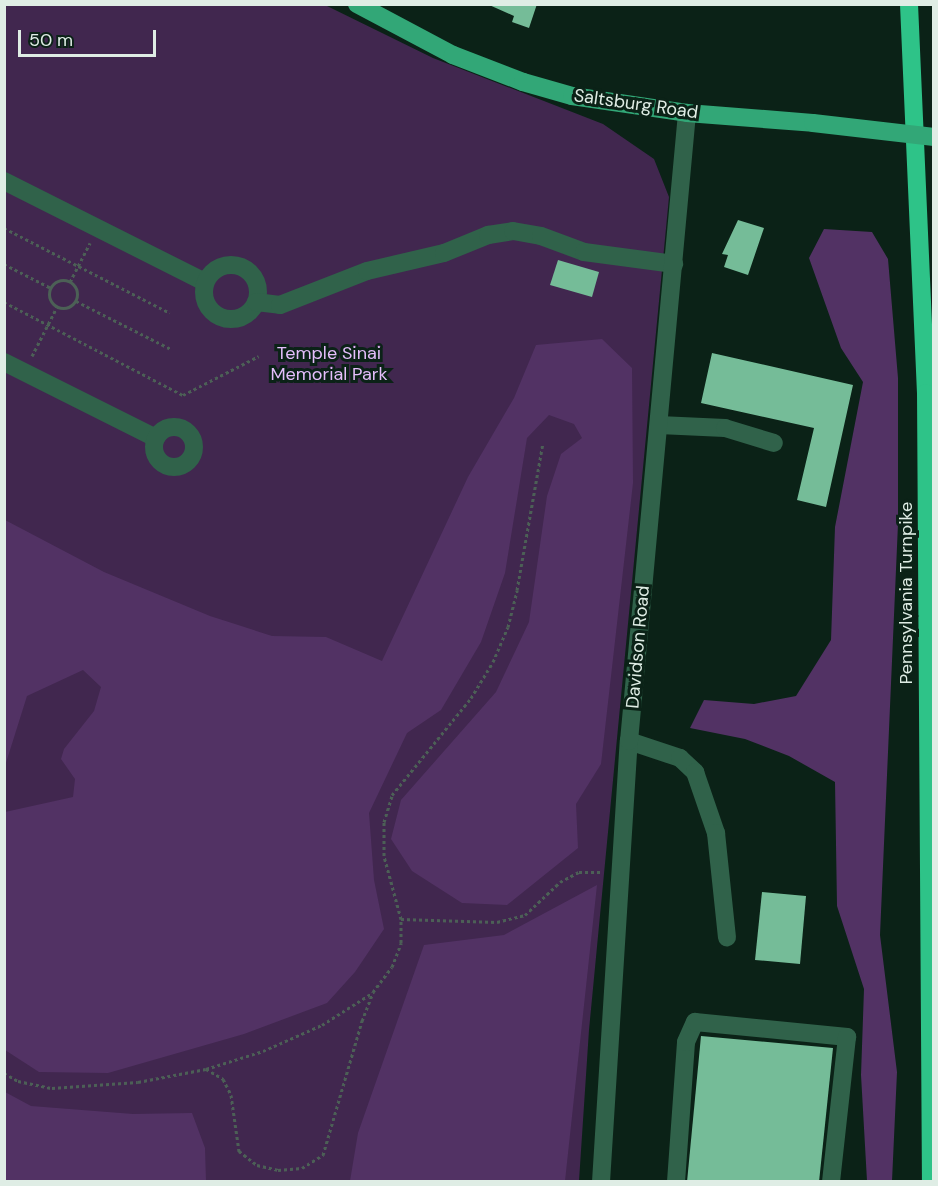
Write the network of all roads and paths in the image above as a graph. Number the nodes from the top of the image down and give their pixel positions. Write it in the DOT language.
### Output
graph roads {
  1 [pos="357,4"];
  2 [pos="909,4"];
  3 [pos="687,112"];
  4 [pos="933,137"];
  5 [pos="4,181"];
  6 [pos="98,227"];
  7 [pos="4,228"];
  8 [pos="4,264"];
  9 [pos="674,264"];
  10 [pos="78,266"];
  11 [pos="70,282"];
  12 [pos="206,282"];
  13 [pos="51,288"];
  14 [pos="76,301"];
  15 [pos="4,302"];
  16 [pos="256,302"];
  17 [pos="57,307"];
  18 [pos="170,313"];
  19 [pos="48,325"];
  20 [pos="171,350"];
  21 [pos="259,356"];
  22 [pos="4,362"];
  23 [pos="24,372"];
  24 [pos="659,425"];
  25 [pos="156,438"];
  26 [pos="543,443"];
  27 [pos="774,443"];
  28 [pos="629,741"];
  29 [pos="620,873"];
  30 [pos="401,919"];
  31 [pos="727,937"];
  32 [pos="373,992"];
  33 [pos="206,1069"];
  34 [pos="4,1073"];
  35 [pos="601,1182"];
  36 [pos="676,1182"];
  37 [pos="831,1182"];
  38 [pos="931,1182"];
  1 -- 3 [label="main road, Saltsburg Road"];
  2 -- 38 [label="highway, Pennsylvania Turnpike"];
  3 -- 4 [label="main road, Saltsburg Road, bridge"];
  3 -- 9 [label="street, Davidson Road"];
  5 -- 6 [label="street"];
  6 -- 10 [label="path"];
  6 -- 12 [label="street"];
  7 -- 10 [label="path"];
  8 -- 13 [label="path"];
  9 -- 16 [label="street"];
  9 -- 24 [label="street, Davidson Road"];
  10 -- 11 [label="path"];
  10 -- 18 [label="path"];
  11 -- 13 [label="path"];
  11 -- 14 [label="path"];
  12 -- 16 [label="street"];
  12 -- 16 [label="street"];
  13 -- 17 [label="path"];
  14 -- 17 [label="path"];
  14 -- 20 [label="path"];
  15 -- 19 [label="path"];
  17 -- 19 [label="path"];
  19 -- 21 [label="path"];
  19 -- 23 [label="path"];
  22 -- 23 [label="street"];
  23 -- 25 [label="street"];
  24 -- 27 [label="street"];
  24 -- 28 [label="street, Davidson Road"];
  26 -- 30 [label="path"];
  28 -- 29 [label="street, Davidson Road"];
  28 -- 31 [label="street"];
  29 -- 30 [label="path"];
  29 -- 35 [label="street, Davidson Road"];
  30 -- 32 [label="path"];
  32 -- 33 [label="path"];
  32 -- 33 [label="path"];
  33 -- 34 [label="path"];
  36 -- 37 [label="street"];
}
